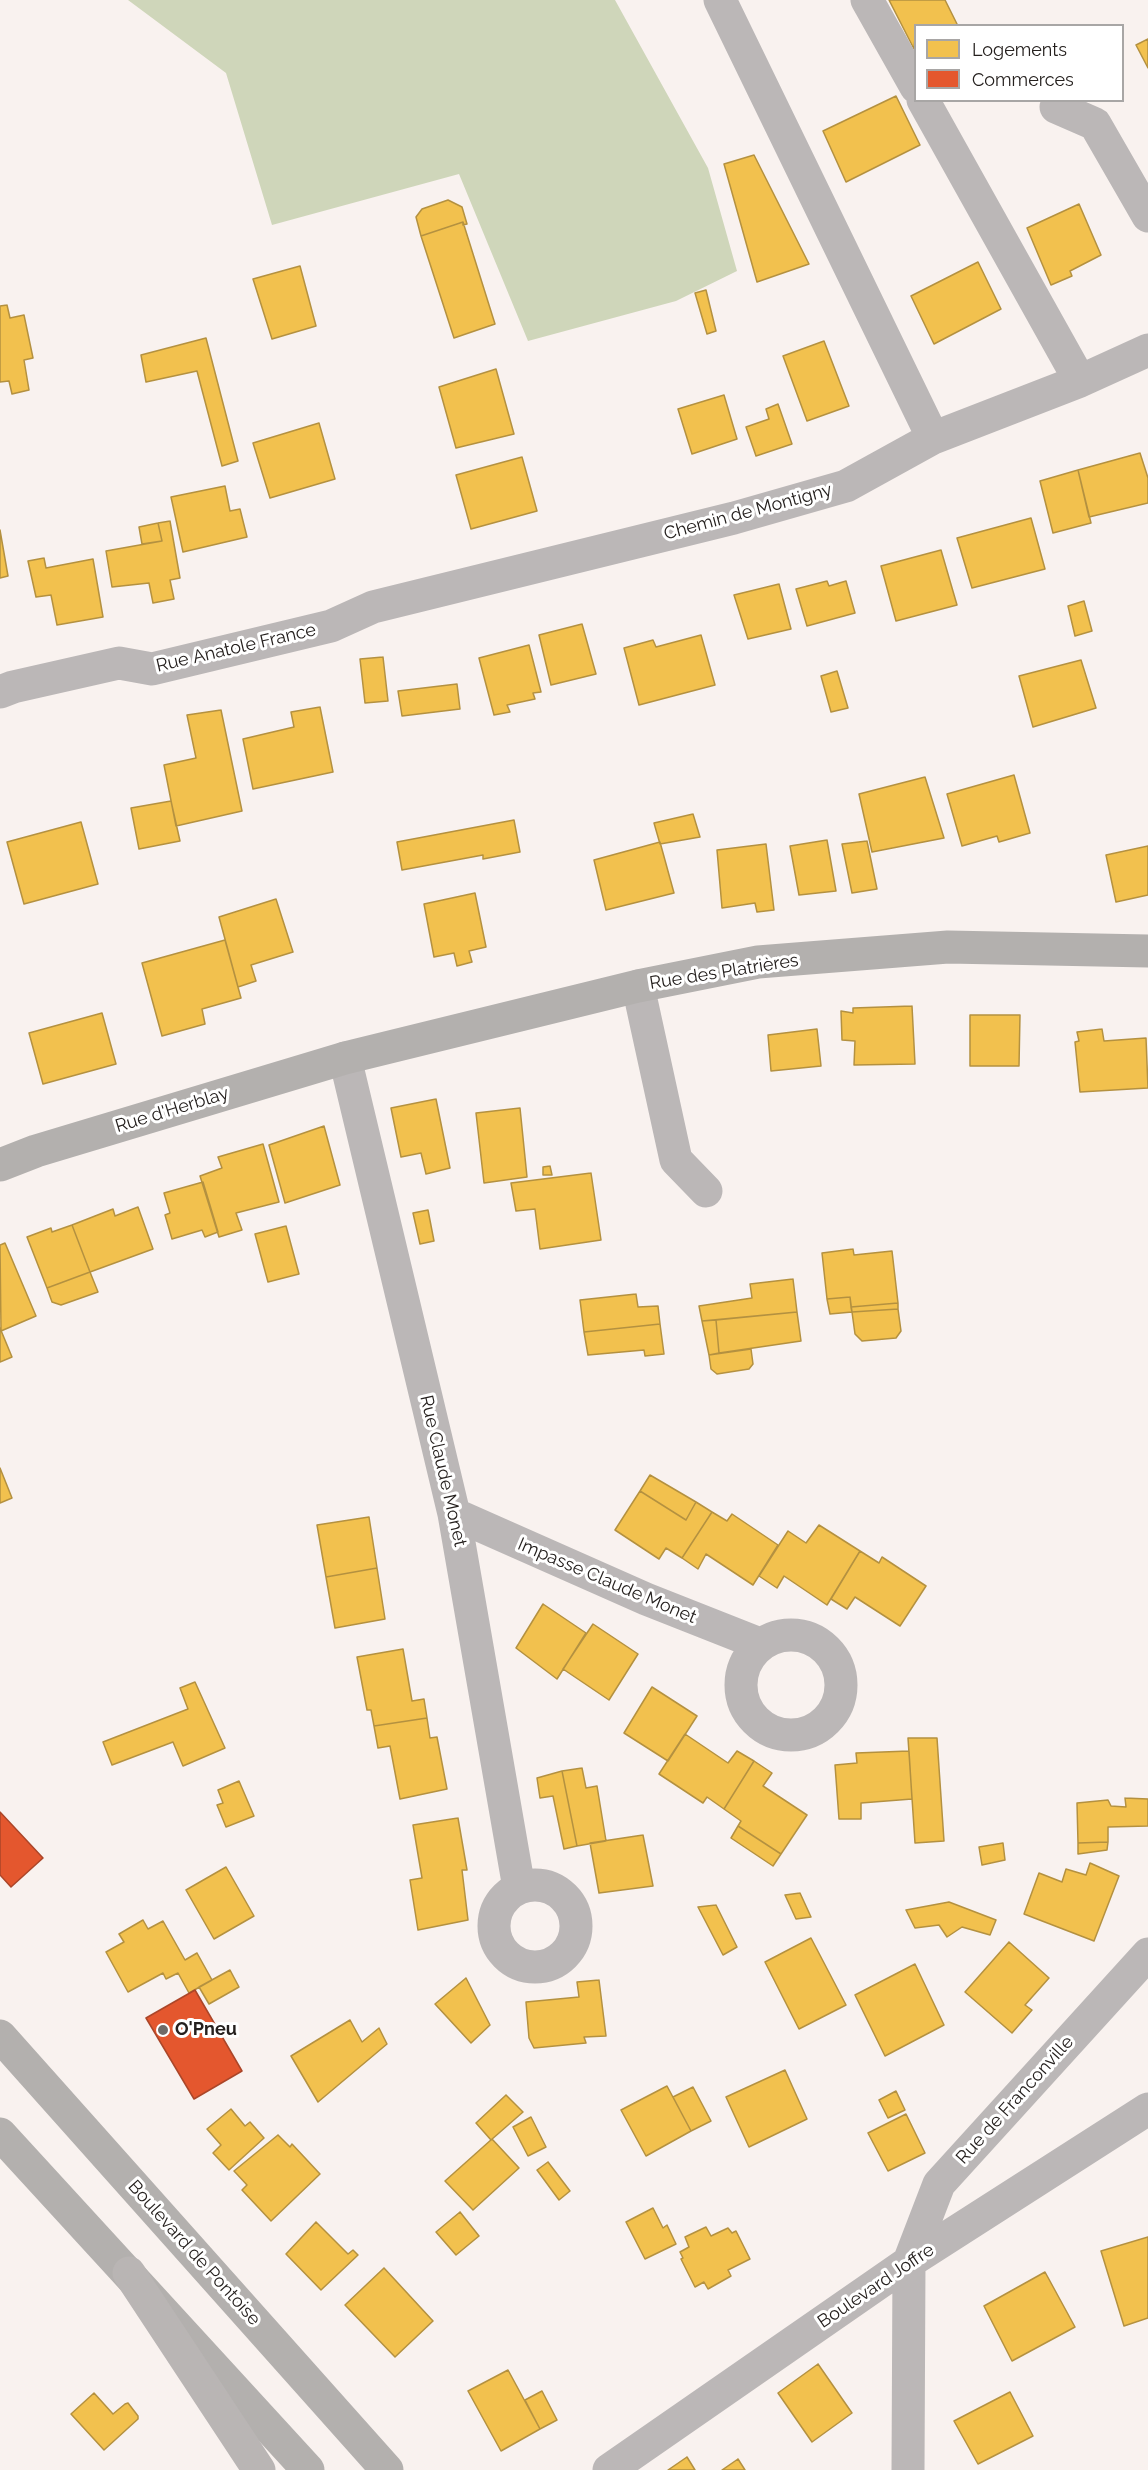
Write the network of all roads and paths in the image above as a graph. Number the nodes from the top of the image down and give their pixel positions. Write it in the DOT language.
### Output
graph roads {
  1 [pos="720,0"];
  2 [pos="867,0"];
  3 [pos="914,85"];
  4 [pos="924,102"];
  5 [pos="1056,107"];
  6 [pos="1148,216"];
  7 [pos="1148,350"];
  8 [pos="1080,381"];
  9 [pos="933,438"];
  10 [pos="331,626"];
  11 [pos="0,692"];
  12 [pos="1148,951"];
  13 [pos="638,986"];
  14 [pos="345,1058"];
  15 [pos="0,1165"];
  16 [pos="706,1191"];
  17 [pos="454,1514"];
  18 [pos="760,1644"];
  19 [pos="519,1888"];
  20 [pos="1148,1954"];
  21 [pos="0,2037"];
  22 [pos="1148,2109"];
  23 [pos="0,2134"];
  24 [pos="909,2262"];
  25 [pos="129,2273"];
  26 [pos="259,2470"];
  27 [pos="308,2470"];
  28 [pos="387,2470"];
  29 [pos="609,2470"];
  30 [pos="908,2470"];
  1 -- 9 [label="street"];
  2 -- 3 [label="street"];
  4 -- 8 [label="street"];
  5 -- 6 [label="street"];
  7 -- 8 [label="street, Chemin de Montigny"];
  8 -- 9 [label="street, Chemin de Montigny"];
  9 -- 10 [label="street, Chemin de Montigny"];
  10 -- 11 [label="street, Rue Anatole France"];
  12 -- 13 [label="main road, Rue des Platrières"];
  13 -- 14 [label="main road, Rue des Platrières"];
  13 -- 16 [label="street"];
  14 -- 15 [label="main road, Rue d'Herblay"];
  14 -- 17 [label="street, Rue Claude Monet"];
  17 -- 18 [label="street, Impasse Claude Monet"];
  17 -- 19 [label="street, Rue Claude Monet"];
  20 -- 24 [label="street, Rue de Franconville"];
  21 -- 28 [label="main road, Boulevard de Pontoise"];
  22 -- 24 [label="street, Boulevard Joffre"];
  23 -- 25 [label="main road"];
  24 -- 29 [label="street, Boulevard Joffre"];
  24 -- 30 [label="street"];
  25 -- 26 [label="highway"];
  25 -- 27 [label="main road"];
}
